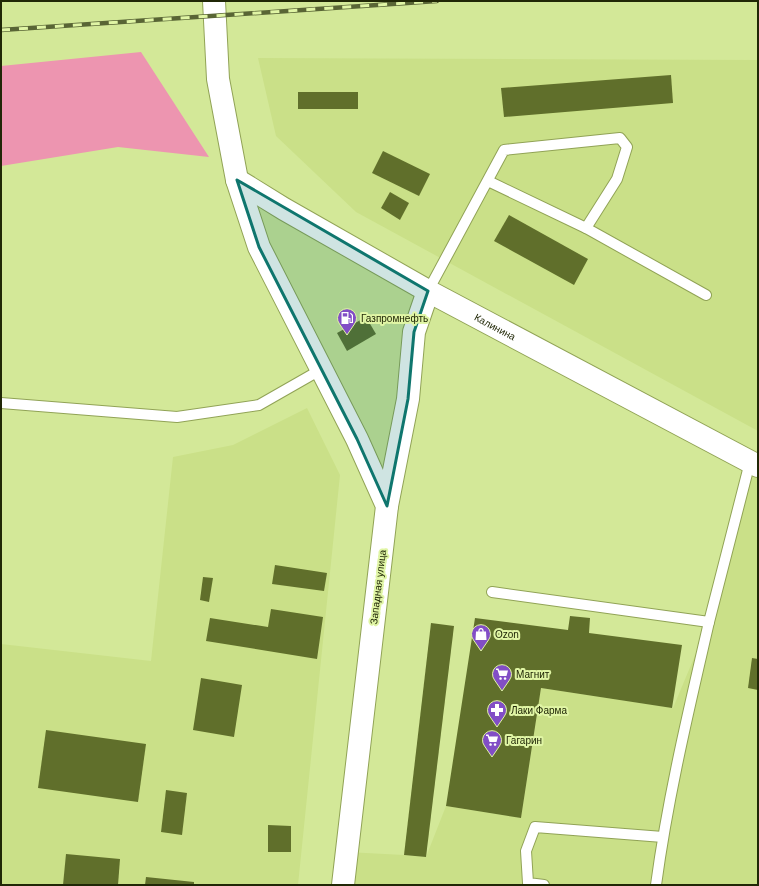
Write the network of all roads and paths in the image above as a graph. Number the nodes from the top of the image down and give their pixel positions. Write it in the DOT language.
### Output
graph roads {
  1 [pos="214,1"];
  2 [pos="237,180"];
  3 [pos="488,181"];
  4 [pos="586,228"];
  5 [pos="428,292"];
  6 [pos="706,295"];
  7 [pos="322,369"];
  8 [pos="1,403"];
  9 [pos="754,464"];
  10 [pos="387,506"];
  11 [pos="492,592"];
  12 [pos="709,622"];
  13 [pos="663,837"];
  14 [pos="343,885"];
  15 [pos="544,885"];
  16 [pos="656,885"];
  1 -- 2 [label="main road"];
  2 -- 5 [label="main road, Калинина"];
  2 -- 7 [label="main road"];
  3 -- 4 [label="lane"];
  3 -- 4 [label="lane"];
  3 -- 5 [label="lane"];
  4 -- 6 [label="lane"];
  5 -- 9 [label="main road, Калинина"];
  5 -- 10 [label="main road, Западная улица"];
  7 -- 8 [label="lane"];
  7 -- 10 [label="main road"];
  9 -- 12 [label="lane"];
  10 -- 14 [label="main road, Западная улица"];
  11 -- 12 [label="lane"];
  12 -- 13 [label="lane"];
  13 -- 15 [label="lane"];
  13 -- 16 [label="lane"];
}
